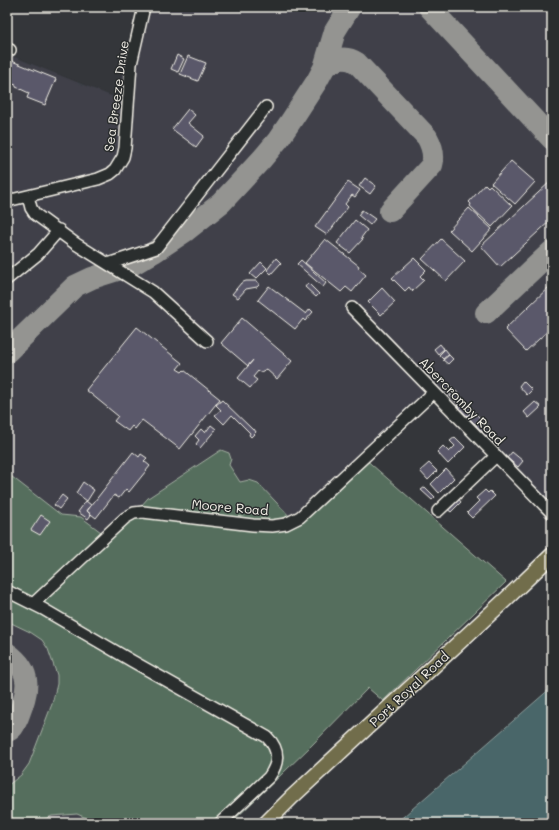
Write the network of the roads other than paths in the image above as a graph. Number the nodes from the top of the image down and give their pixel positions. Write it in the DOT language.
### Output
graph roads {
  1 [pos="144,7"];
  2 [pos="266,107"];
  3 [pos="28,196"];
  4 [pos="7,201"];
  5 [pos="59,230"];
  6 [pos="108,264"];
  7 [pos="7,279"];
  8 [pos="352,308"];
  9 [pos="207,341"];
  10 [pos="434,392"];
  11 [pos="496,456"];
  12 [pos="438,511"];
  13 [pos="552,513"];
  14 [pos="552,555"];
  15 [pos="7,591"];
  16 [pos="34,604"];
  17 [pos="220,823"];
  18 [pos="266,823"];
  1 -- 3 [label="street, Sea Breeze Drive"];
  2 -- 6 [label="street"];
  3 -- 4 [label="street, Sea Breeze Drive"];
  3 -- 5 [label="street"];
  5 -- 6 [label="street"];
  5 -- 7 [label="street"];
  6 -- 9 [label="street"];
  8 -- 10 [label="street, Abercromby Road"];
  10 -- 11 [label="street, Abercromby Road"];
  10 -- 16 [label="street, Moore Road"];
  11 -- 12 [label="street"];
  11 -- 13 [label="street, Abercromby Road"];
  14 -- 18 [label="main road, Port Royal Road"];
  15 -- 16 [label="street"];
  16 -- 17 [label="street"];
}
